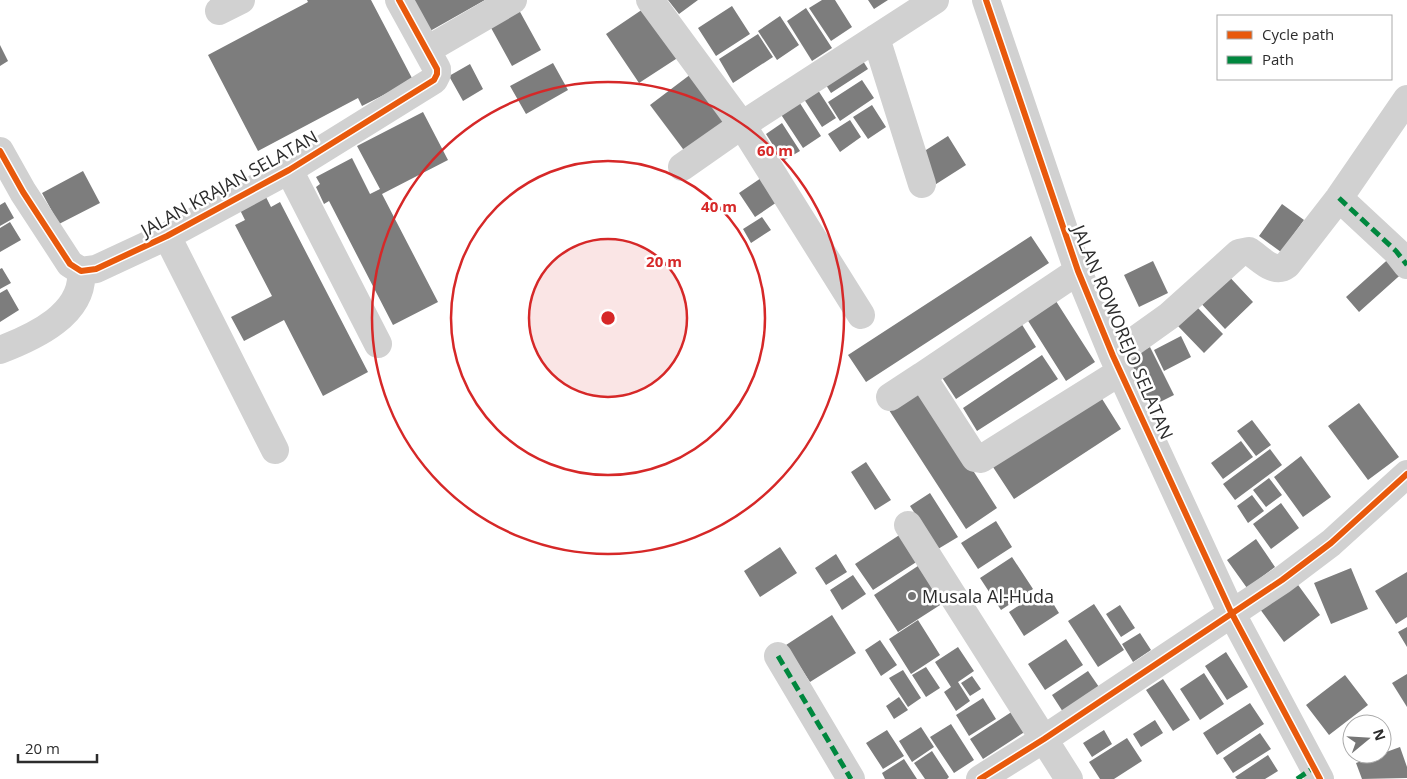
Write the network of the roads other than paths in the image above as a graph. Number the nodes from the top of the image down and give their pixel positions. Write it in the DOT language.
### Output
graph roads {
  1 [pos="399,0"];
  2 [pos="513,0"];
  3 [pos="650,0"];
  4 [pos="935,0"];
  5 [pos="986,0"];
  6 [pos="876,38"];
  7 [pos="427,50"];
  8 [pos="1407,99"];
  9 [pos="742,125"];
  10 [pos="0,151"];
  11 [pos="682,167"];
  12 [pos="288,170"];
  13 [pos="922,184"];
  14 [pos="1339,198"];
  15 [pos="167,236"];
  16 [pos="1407,264"];
  17 [pos="81,271"];
  18 [pos="1078,271"];
  19 [pos="861,315"];
  20 [pos="378,344"];
  21 [pos="0,350"];
  22 [pos="1117,364"];
  23 [pos="922,376"];
  24 [pos="890,397"];
  25 [pos="275,450"];
  26 [pos="1407,474"];
  27 [pos="908,526"];
  28 [pos="1231,612"];
  29 [pos="778,656"];
  30 [pos="1044,739"];
  31 [pos="1310,776"];
  32 [pos="851,779"];
  33 [pos="980,779"];
  34 [pos="1069,779"];
  1 -- 7 [label="street, JALAN KRAJAN SELATAN"];
  2 -- 7 [label="street"];
  3 -- 9 [label="street"];
  4 -- 6 [label="street"];
  5 -- 18 [label="street, JALAN ROWOREJO SELATAN"];
  6 -- 9 [label="street"];
  6 -- 13 [label="street"];
  7 -- 12 [label="street, JALAN KRAJAN SELATAN"];
  8 -- 14 [label="street"];
  9 -- 11 [label="street"];
  9 -- 19 [label="street"];
  10 -- 17 [label="street"];
  12 -- 15 [label="street, JALAN KRAJAN SELATAN"];
  12 -- 20 [label="street, JALAN KRAJAN SELATAN"];
  14 -- 16 [label="street"];
  14 -- 22 [label="street"];
  15 -- 17 [label="street, JALAN KRAJAN SELATAN"];
  15 -- 25 [label="street"];
  17 -- 21 [label="street"];
  18 -- 22 [label="street, JALAN ROWOREJO SELATAN"];
  18 -- 23 [label="street, JALAN ROWOREJO SELATAN"];
  22 -- 23 [label="street, JALAN ROWOREJO SELATAN"];
  22 -- 28 [label="street, JALAN ROWOREJO SELATAN"];
  23 -- 24 [label="street"];
  26 -- 28 [label="street"];
  27 -- 30 [label="street"];
  28 -- 30 [label="street"];
  28 -- 31 [label="street, JALAN ROWOREJO SELATAN"];
  29 -- 32 [label="street"];
  30 -- 33 [label="street"];
  30 -- 34 [label="street"];
}
